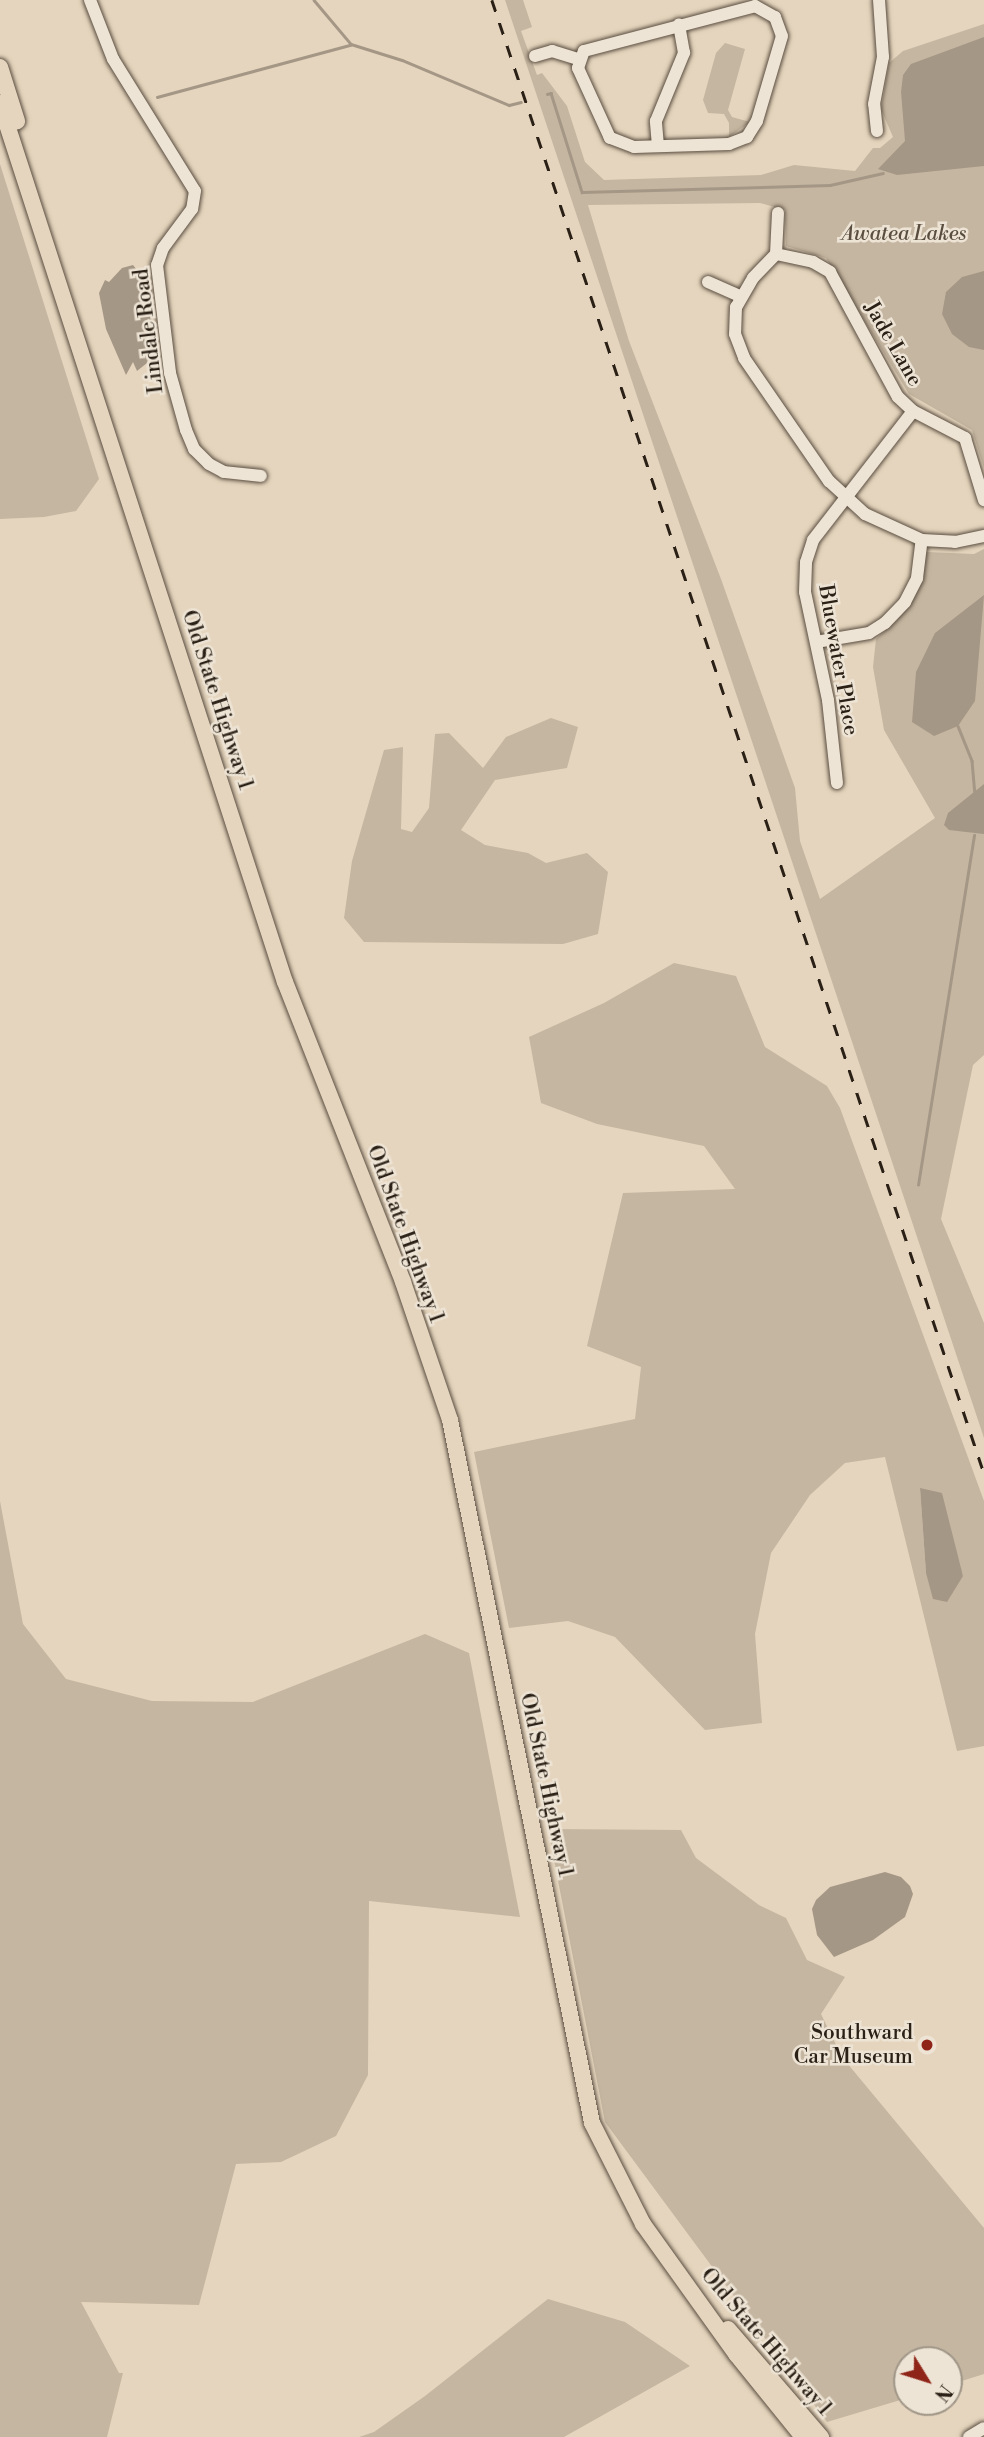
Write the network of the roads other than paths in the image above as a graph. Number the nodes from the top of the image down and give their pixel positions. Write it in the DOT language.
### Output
graph roads {
  1 [pos="90,0"];
  2 [pos="879,0"];
  3 [pos="729,5"];
  4 [pos="679,24"];
  5 [pos="535,56"];
  6 [pos="579,59"];
  7 [pos="1,68"];
  8 [pos="0,103"];
  9 [pos="877,131"];
  10 [pos="658,146"];
  11 [pos="778,213"];
  12 [pos="39,215"];
  13 [pos="776,254"];
  14 [pos="708,282"];
  15 [pos="739,296"];
  16 [pos="912,411"];
  17 [pos="261,476"];
  18 [pos="846,498"];
  19 [pos="984,500"];
  20 [pos="984,536"];
  21 [pos="922,540"];
  22 [pos="817,642"];
  23 [pos="837,783"];
  24 [pos="678,2276"];
  25 [pos="984,2430"];
  26 [pos="803,2437"];
  27 [pos="821,2437"];
  28 [pos="969,2437"];
  29 [pos="979,2437"];
  1 -- 17 [label="street, Lindale Road"];
  2 -- 9 [label="street"];
  3 -- 4 [label="street"];
  3 -- 10 [label="street"];
  4 -- 6 [label="street"];
  4 -- 10 [label="street"];
  5 -- 6 [label="street"];
  6 -- 10 [label="street"];
  7 -- 12 [label="main road, Old State Highway 1"];
  8 -- 12 [label="main road, Old State Highway 1"];
  11 -- 13 [label="street"];
  12 -- 24 [label="main road, Old State Highway 1"];
  13 -- 15 [label="street"];
  13 -- 16 [label="street, Jade Lane"];
  14 -- 15 [label="street"];
  15 -- 18 [label="street"];
  16 -- 18 [label="street, Bluewater Place"];
  16 -- 19 [label="street, Jade Lane"];
  18 -- 21 [label="street"];
  18 -- 22 [label="street, Bluewater Place"];
  20 -- 21 [label="street"];
  21 -- 22 [label="street"];
  22 -- 23 [label="street, Bluewater Place"];
  24 -- 26 [label="main road, Old State Highway 1"];
  24 -- 27 [label="main road, Old State Highway 1"];
  25 -- 28 [label="street"];
  25 -- 29 [label="street"];
}
